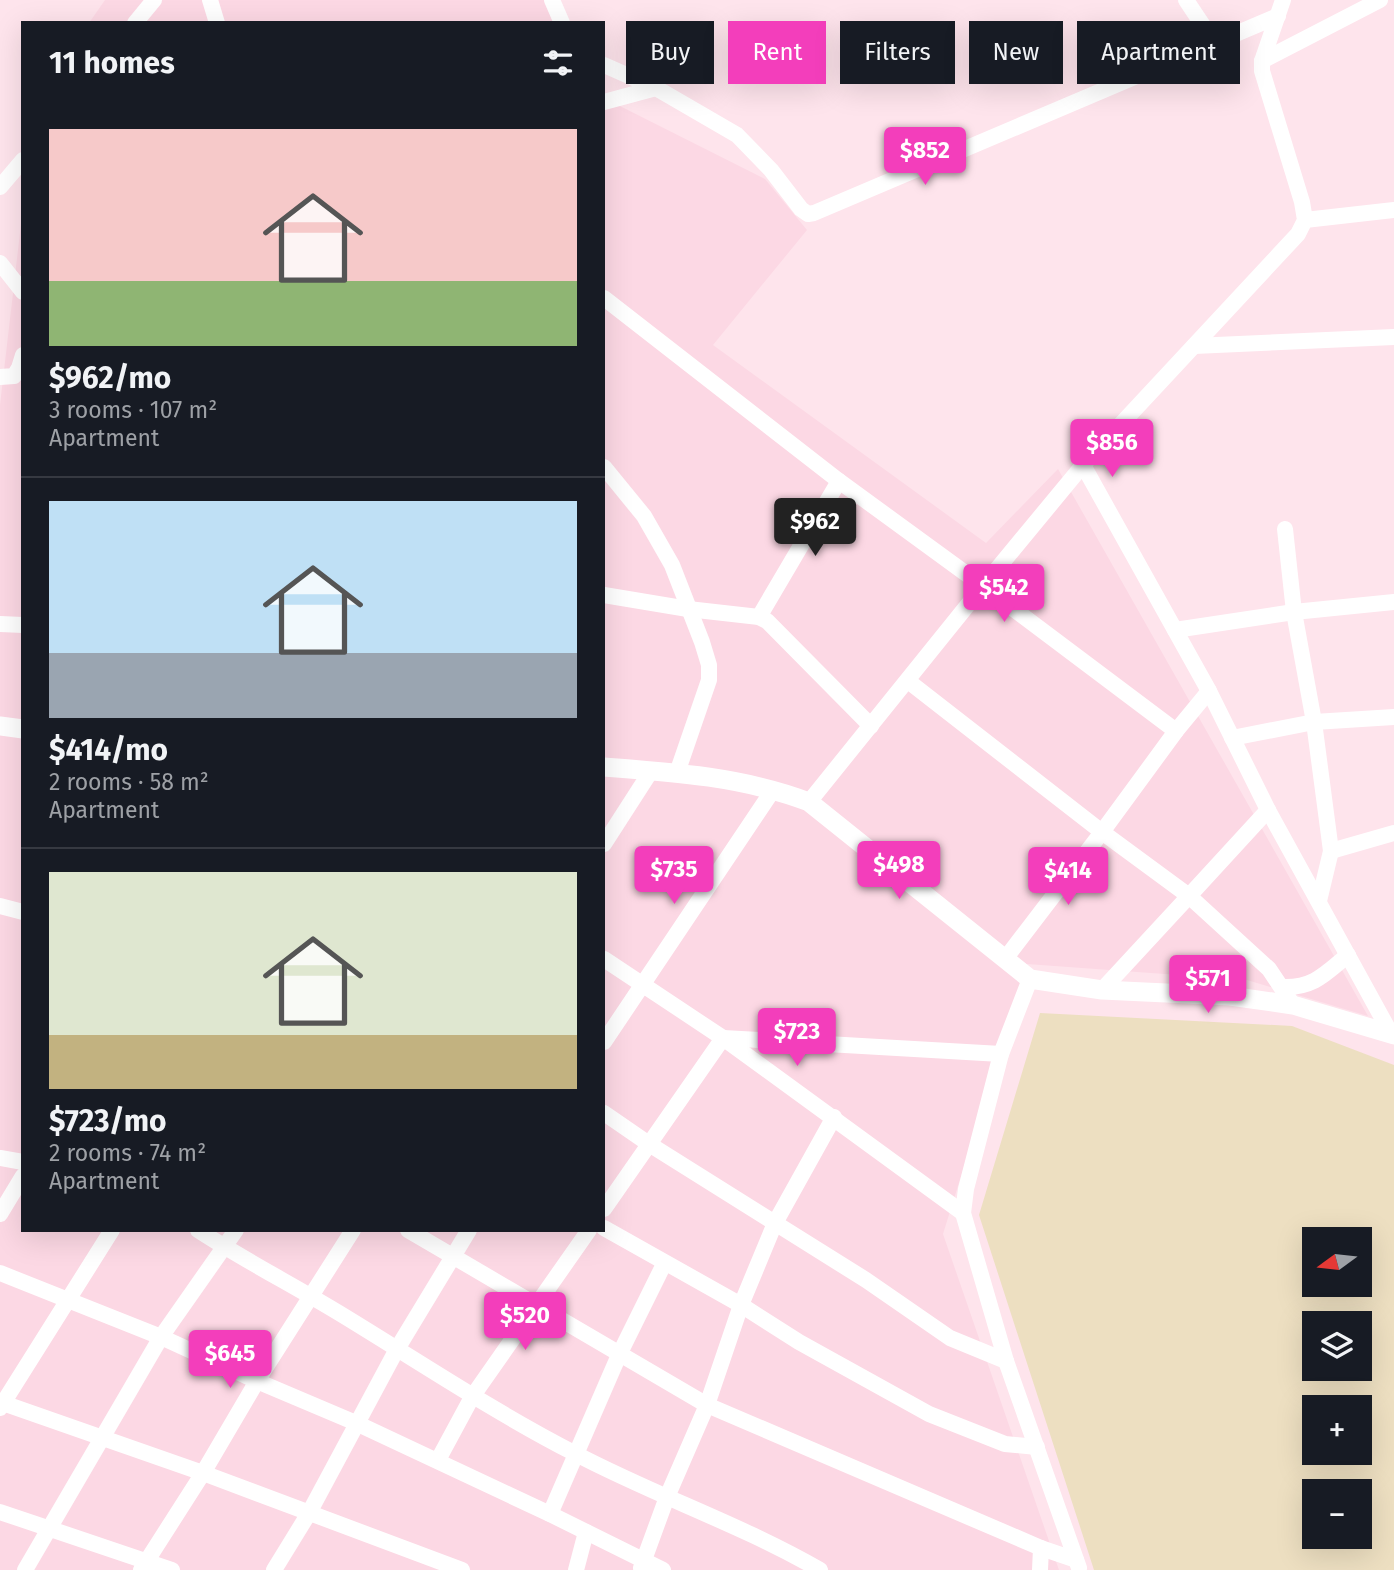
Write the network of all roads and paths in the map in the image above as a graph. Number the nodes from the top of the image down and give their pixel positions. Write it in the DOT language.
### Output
graph roads {
  1 [pos="154,0"];
  2 [pos="210,0"];
  3 [pos="552,0"];
  4 [pos="1186,0"];
  5 [pos="1380,0"];
  6 [pos="1281,8"];
  7 [pos="137,21"];
  8 [pos="216,21"];
  9 [pos="561,21"];
  10 [pos="1200,21"];
  11 [pos="1240,29"];
  12 [pos="1262,61"];
  13 [pos="605,65"];
  14 [pos="1116,84"];
  15 [pos="656,89"];
  16 [pos="605,102"];
  17 [pos="21,162"];
  18 [pos="0,187"];
  19 [pos="1394,210"];
  20 [pos="1305,220"];
  21 [pos="0,263"];
  22 [pos="21,289"];
  23 [pos="605,299"];
  24 [pos="1394,337"];
  25 [pos="1194,346"];
  26 [pos="21,362"];
  27 [pos="0,377"];
  28 [pos="1083,465"];
  29 [pos="605,468"];
  30 [pos="839,481"];
  31 [pos="1285,529"];
  32 [pos="983,586"];
  33 [pos="605,594"];
  34 [pos="1394,602"];
  35 [pos="688,609"];
  36 [pos="1294,612"];
  37 [pos="759,617"];
  38 [pos="0,624"];
  39 [pos="21,625"];
  40 [pos="1175,630"];
  41 [pos="908,681"];
  42 [pos="1209,691"];
  43 [pos="1394,717"];
  44 [pos="1314,722"];
  45 [pos="0,726"];
  46 [pos="871,726"];
  47 [pos="21,729"];
  48 [pos="1176,731"];
  49 [pos="1232,737"];
  50 [pos="605,767"];
  51 [pos="651,771"];
  52 [pos="677,773"];
  53 [pos="773,790"];
  54 [pos="809,802"];
  55 [pos="1268,810"];
  56 [pos="1102,832"];
  57 [pos="1394,833"];
  58 [pos="605,842"];
  59 [pos="1331,851"];
  60 [pos="1189,896"];
  61 [pos="1319,901"];
  62 [pos="0,906"];
  63 [pos="21,911"];
  64 [pos="1348,955"];
  65 [pos="1005,959"];
  66 [pos="605,960"];
  67 [pos="1030,979"];
  68 [pos="643,985"];
  69 [pos="1283,987"];
  70 [pos="1102,989"];
  71 [pos="1376,1004"];
  72 [pos="1293,1005"];
  73 [pos="1394,1005"];
  74 [pos="1392,1035"];
  75 [pos="723,1038"];
  76 [pos="605,1041"];
  77 [pos="1000,1054"];
  78 [pos="605,1113"];
  79 [pos="834,1117"];
  80 [pos="649,1144"];
  81 [pos="0,1158"];
  82 [pos="21,1161"];
  83 [pos="21,1179"];
  84 [pos="605,1208"];
  85 [pos="963,1213"];
  86 [pos="0,1214"];
  87 [pos="775,1223"];
  88 [pos="605,1229"];
  89 [pos="111,1232"];
  90 [pos="201,1232"];
  91 [pos="235,1232"];
  92 [pos="352,1232"];
  93 [pos="411,1232"];
  94 [pos="468,1232"];
  95 [pos="588,1232"];
  96 [pos="225,1248"];
  97 [pos="452,1257"];
  98 [pos="664,1264"];
  99 [pos="0,1273"];
  100 [pos="310,1296"];
  101 [pos="69,1299"];
  102 [pos="535,1305"];
  103 [pos="741,1305"];
  104 [pos="161,1337"];
  105 [pos="397,1349"];
  106 [pos="619,1355"];
  107 [pos="1006,1362"];
  108 [pos="257,1381"];
  109 [pos="472,1397"];
  110 [pos="1,1404"];
  111 [pos="707,1405"];
  112 [pos="356,1423"];
  113 [pos="102,1437"];
  114 [pos="1037,1447"];
  115 [pos="577,1455"];
  116 [pos="438,1460"];
  117 [pos="203,1473"];
  118 [pos="667,1497"];
  119 [pos="0,1513"];
  120 [pos="309,1514"];
  121 [pos="550,1514"];
  122 [pos="48,1527"];
  123 [pos="586,1532"];
  124 [pos="1041,1548"];
  125 [pos="144,1565"];
  126 [pos="642,1565"];
  127 [pos="1078,1565"];
  128 [pos="24,1570"];
  129 [pos="172,1570"];
  130 [pos="274,1570"];
  131 [pos="461,1570"];
  132 [pos="576,1570"];
  133 [pos="663,1570"];
  134 [pos="820,1570"];
  135 [pos="1040,1570"];
  1 -- 7 [label="street"];
  2 -- 8 [label="street"];
  3 -- 9 [label="street"];
  4 -- 10 [label="street"];
  5 -- 12 [label="street"];
  6 -- 11 [label="street"];
  6 -- 12 [label="street"];
  12 -- 20 [label="street"];
  13 -- 15 [label="street"];
  14 -- 15 [label="street"];
  15 -- 16 [label="street"];
  17 -- 18 [label="street"];
  19 -- 20 [label="street"];
  20 -- 25 [label="street"];
  21 -- 22 [label="street"];
  23 -- 30 [label="street"];
  24 -- 25 [label="street"];
  25 -- 28 [label="street"];
  26 -- 27 [label="street"];
  28 -- 32 [label="street"];
  28 -- 40 [label="street"];
  29 -- 35 [label="street"];
  30 -- 32 [label="street"];
  30 -- 37 [label="street"];
  31 -- 36 [label="street"];
  32 -- 41 [label="street"];
  32 -- 48 [label="street"];
  33 -- 35 [label="street"];
  34 -- 36 [label="street"];
  35 -- 37 [label="street"];
  35 -- 52 [label="street"];
  36 -- 40 [label="street"];
  36 -- 44 [label="street"];
  37 -- 46 [label="street"];
  38 -- 39 [label="street"];
  40 -- 42 [label="street"];
  41 -- 46 [label="street"];
  41 -- 56 [label="street"];
  42 -- 48 [label="street"];
  42 -- 49 [label="street"];
  43 -- 44 [label="street"];
  44 -- 49 [label="street"];
  44 -- 59 [label="street"];
  45 -- 47 [label="street"];
  46 -- 54 [label="street"];
  48 -- 56 [label="street"];
  49 -- 55 [label="street"];
  50 -- 51 [label="street"];
  51 -- 52 [label="street"];
  51 -- 58 [label="street"];
  52 -- 53 [label="street"];
  53 -- 54 [label="street"];
  53 -- 68 [label="street"];
  54 -- 65 [label="street"];
  55 -- 60 [label="street"];
  55 -- 61 [label="street"];
  56 -- 60 [label="street"];
  56 -- 65 [label="street"];
  57 -- 59 [label="street"];
  59 -- 61 [label="street"];
  60 -- 69 [label="street"];
  60 -- 70 [label="street"];
  61 -- 64 [label="street"];
  62 -- 63 [label="street"];
  64 -- 69 [label="street"];
  64 -- 71 [label="street"];
  65 -- 67 [label="street"];
  66 -- 68 [label="street"];
  67 -- 70 [label="street"];
  67 -- 77 [label="street"];
  68 -- 75 [label="street"];
  68 -- 76 [label="street"];
  69 -- 72 [label="street"];
  70 -- 72 [label="street"];
  71 -- 73 [label="street"];
  71 -- 74 [label="street"];
  72 -- 74 [label="street"];
  75 -- 77 [label="street"];
  75 -- 79 [label="street"];
  75 -- 80 [label="street"];
  77 -- 85 [label="street"];
  78 -- 80 [label="street"];
  79 -- 85 [label="street"];
  79 -- 87 [label="street"];
  80 -- 84 [label="street"];
  80 -- 87 [label="street"];
  81 -- 82 [label="street"];
  83 -- 86 [label="street"];
  85 -- 107 [label="street"];
  87 -- 103 [label="street"];
  87 -- 107 [label="street"];
  88 -- 98 [label="street"];
  89 -- 101 [label="street"];
  90 -- 96 [label="street"];
  91 -- 96 [label="street"];
  92 -- 100 [label="street"];
  93 -- 97 [label="street"];
  94 -- 97 [label="street"];
  95 -- 102 [label="street"];
  96 -- 100 [label="street"];
  96 -- 104 [label="street"];
  97 -- 102 [label="street"];
  97 -- 105 [label="street"];
  98 -- 103 [label="street"];
  98 -- 106 [label="street"];
  99 -- 101 [label="street"];
  100 -- 105 [label="street"];
  100 -- 108 [label="street"];
  101 -- 104 [label="street"];
  101 -- 110 [label="street"];
  102 -- 106 [label="street"];
  102 -- 109 [label="street"];
  103 -- 111 [label="street"];
  103 -- 114 [label="street"];
  104 -- 108 [label="street"];
  104 -- 113 [label="street"];
  105 -- 109 [label="street"];
  105 -- 112 [label="street"];
  106 -- 111 [label="street"];
  106 -- 115 [label="street"];
  107 -- 114 [label="street"];
  108 -- 112 [label="street"];
  108 -- 117 [label="street"];
  109 -- 115 [label="street"];
  109 -- 116 [label="street"];
  110 -- 113 [label="street"];
  111 -- 118 [label="street"];
  111 -- 124 [label="street"];
  112 -- 116 [label="street"];
  112 -- 120 [label="street"];
  113 -- 117 [label="street"];
  113 -- 122 [label="street"];
  114 -- 127 [label="street"];
  115 -- 118 [label="street"];
  115 -- 121 [label="street"];
  116 -- 121 [label="street"];
  117 -- 120 [label="street"];
  117 -- 125 [label="street"];
  118 -- 126 [label="street"];
  118 -- 134 [label="street"];
  119 -- 122 [label="street"];
  120 -- 130 [label="street"];
  120 -- 131 [label="street"];
  121 -- 123 [label="street"];
  122 -- 125 [label="street"];
  122 -- 128 [label="street"];
  123 -- 126 [label="street"];
  123 -- 132 [label="street"];
  124 -- 127 [label="street"];
  124 -- 135 [label="street"];
  125 -- 129 [label="street"];
  126 -- 133 [label="street"];
}
